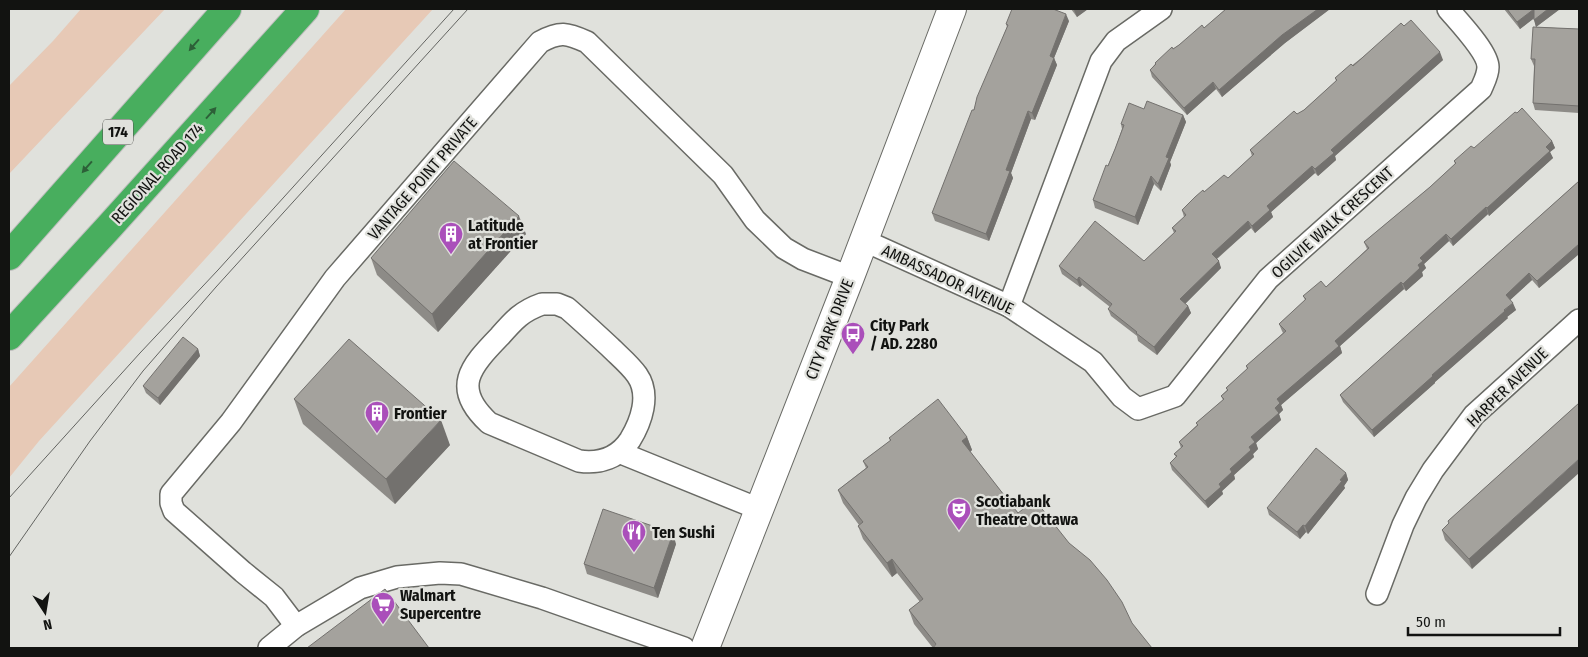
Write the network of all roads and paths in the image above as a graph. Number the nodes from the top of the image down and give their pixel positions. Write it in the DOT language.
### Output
graph roads {
  1 [pos="227,9"];
  2 [pos="305,9"];
  3 [pos="952,9"];
  4 [pos="1162,9"];
  5 [pos="1448,9"];
  6 [pos="109,227"];
  7 [pos="863,240"];
  8 [pos="9,256"];
  9 [pos="850,277"];
  10 [pos="1009,306"];
  11 [pos="1579,320"];
  12 [pos="9,336"];
  13 [pos="9,352"];
  14 [pos="1122,397"];
  15 [pos="613,456"];
  16 [pos="759,509"];
  17 [pos="1377,594"];
  18 [pos="296,626"];
  19 [pos="269,648"];
  20 [pos="684,648"];
  21 [pos="705,648"];
  1 -- 8 [label="highway, 174, one-way"];
  6 -- 2 [label="highway, REGIONAL ROAD 174, one-way"];
  3 -- 7 [label="street, CITY PARK DRIVE"];
  4 -- 10 [label="street"];
  5 -- 14 [label="street, OGILVIE WALK CRESCENT"];
  6 -- 12 [label="highway, REGIONAL ROAD 174"];
  6 -- 13 [label="highway"];
  7 -- 9 [label="street, CITY PARK DRIVE"];
  7 -- 10 [label="street, AMBASSADOR AVENUE"];
  9 -- 16 [label="street, CITY PARK DRIVE"];
  9 -- 18 [label="street, VANTAGE POINT PRIVATE"];
  10 -- 14 [label="street, AMBASSADOR AVENUE"];
  11 -- 17 [label="street, HARPER AVENUE"];
  15 -- 15 [label="street"];
  15 -- 16 [label="street"];
  16 -- 21 [label="street, CITY PARK DRIVE"];
  18 -- 19 [label="street"];
  18 -- 20 [label="street"];
}
